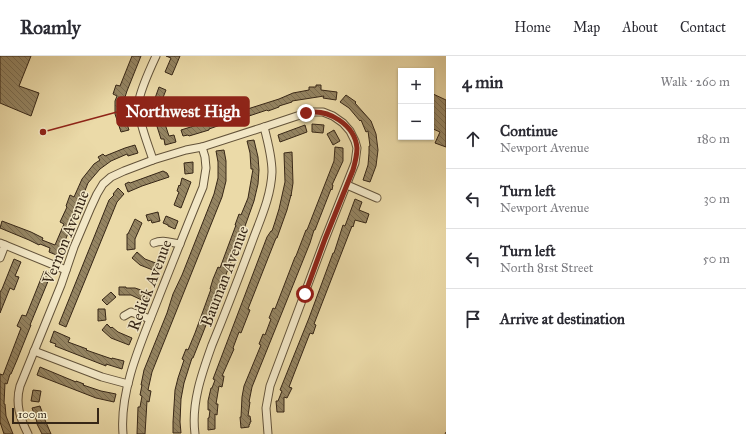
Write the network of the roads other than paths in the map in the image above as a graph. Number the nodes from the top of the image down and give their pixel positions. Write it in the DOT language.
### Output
graph roads {
  1 [pos="156,56"];
  2 [pos="264,127"];
  3 [pos="202,147"];
  4 [pos="153,160"];
  5 [pos="347,185"];
  6 [pos="377,198"];
  7 [pos="154,243"];
  8 [pos="3,244"];
  9 [pos="180,244"];
  10 [pos="0,258"];
  11 [pos="66,270"];
  12 [pos="124,316"];
  13 [pos="150,319"];
  14 [pos="34,352"];
  15 [pos="128,384"];
  16 [pos="28,434"];
  17 [pos="123,434"];
  18 [pos="195,434"];
  19 [pos="268,434"];
  1 -- 4 [label="street"];
  2 -- 3 [label="street, Vernon Avenue"];
  2 -- 5 [label="street, Vernon Avenue"];
  2 -- 18 [label="street, Bauman Avenue"];
  3 -- 4 [label="street, Vernon Avenue"];
  3 -- 9 [label="street, Redick Avenue"];
  4 -- 11 [label="street, Vernon Avenue"];
  5 -- 6 [label="street"];
  5 -- 19 [label="street"];
  7 -- 9 [label="street"];
  8 -- 10 [label="street"];
  8 -- 11 [label="street"];
  9 -- 13 [label="street, Redick Avenue"];
  11 -- 14 [label="street, Vernon Avenue"];
  12 -- 13 [label="street"];
  13 -- 15 [label="street, Redick Avenue"];
  14 -- 15 [label="street"];
  14 -- 16 [label="street, Vernon Avenue"];
  15 -- 17 [label="street, Redick Avenue"];
}
